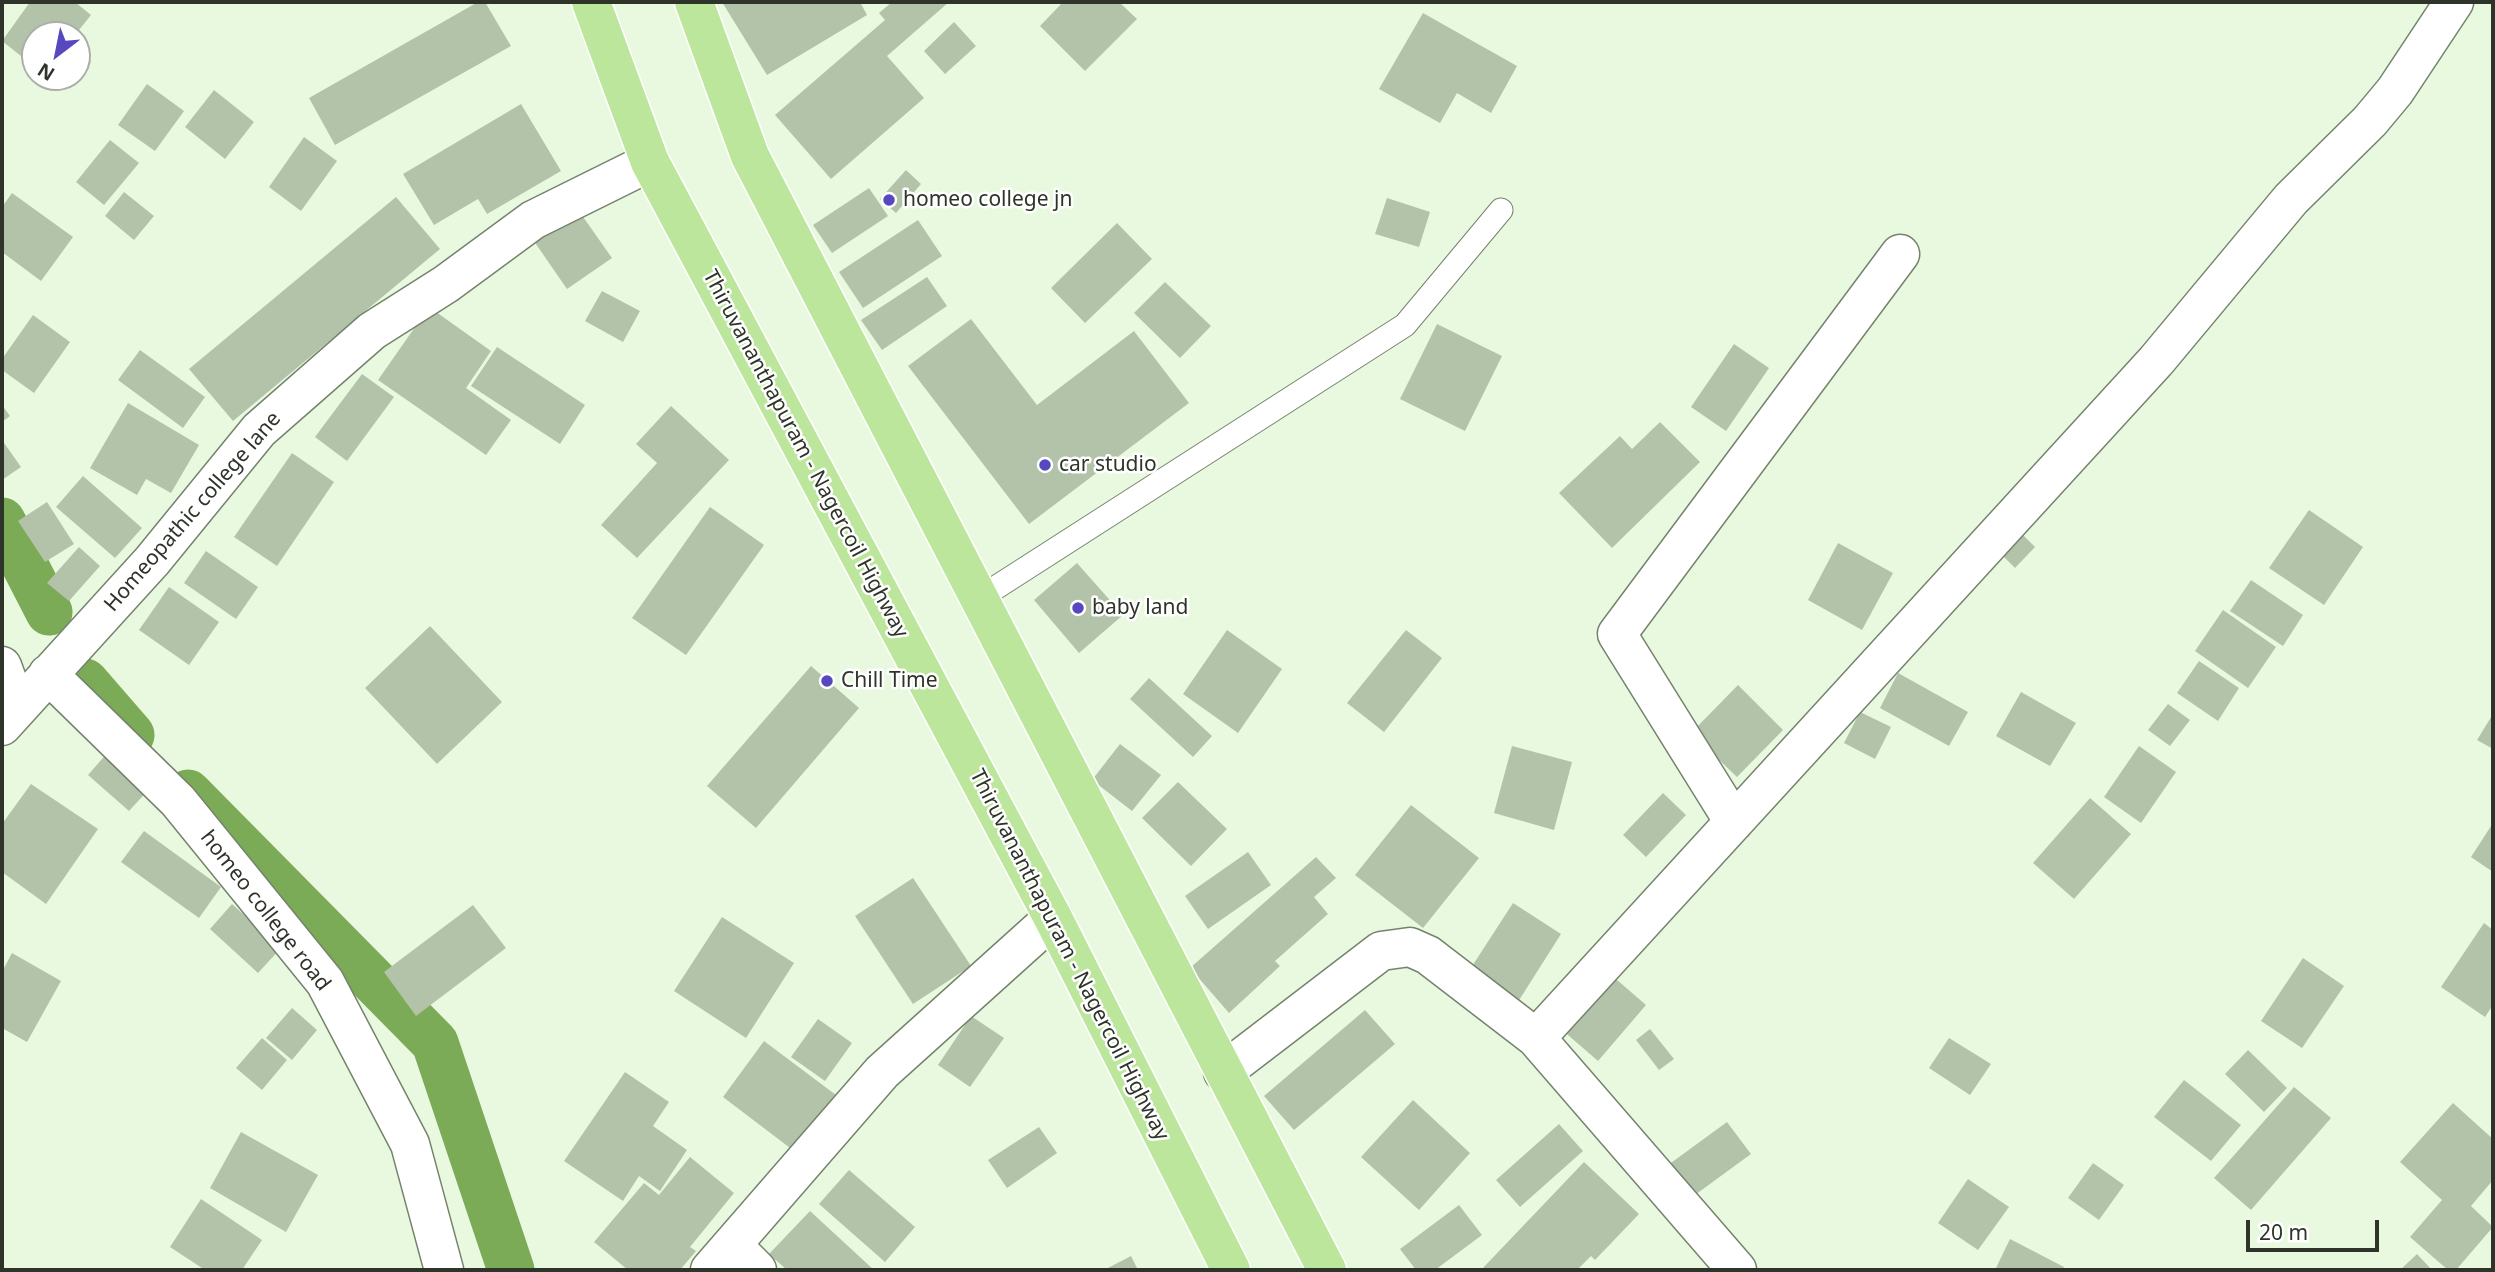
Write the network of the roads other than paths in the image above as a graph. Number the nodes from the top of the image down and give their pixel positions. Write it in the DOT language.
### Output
graph roads {
  1 [pos="591,2"];
  2 [pos="694,2"];
  3 [pos="2454,2"];
  4 [pos="650,162"];
  5 [pos="1501,210"];
  6 [pos="1900,254"];
  7 [pos="978,599"];
  8 [pos="2,666"];
  9 [pos="48,674"];
  10 [pos="10,716"];
  11 [pos="1734,822"];
  12 [pos="1054,918"];
  13 [pos="1536,1038"];
  14 [pos="1223,1072"];
  15 [pos="733,1262"];
  16 [pos="444,1270"];
  17 [pos="1231,1270"];
  18 [pos="1326,1270"];
  19 [pos="1737,1270"];
  1 -- 4 [label="main road, Thiruvananthapuram - Nagercoil Highway"];
  2 -- 7 [label="main road"];
  3 -- 11 [label="street"];
  4 -- 9 [label="street, Homeopathic college lane"];
  4 -- 12 [label="main road, Thiruvananthapuram - Nagercoil Highway"];
  5 -- 7 [label="lane"];
  6 -- 11 [label="street"];
  7 -- 14 [label="main road"];
  8 -- 10 [label="street"];
  9 -- 10 [label="street, Homeopathic college lane"];
  9 -- 16 [label="street, homeo college road"];
  11 -- 13 [label="street"];
  12 -- 15 [label="street"];
  12 -- 17 [label="main road, Thiruvananthapuram - Nagercoil Highway"];
  13 -- 14 [label="street"];
  13 -- 19 [label="street"];
  14 -- 18 [label="main road"];
}
